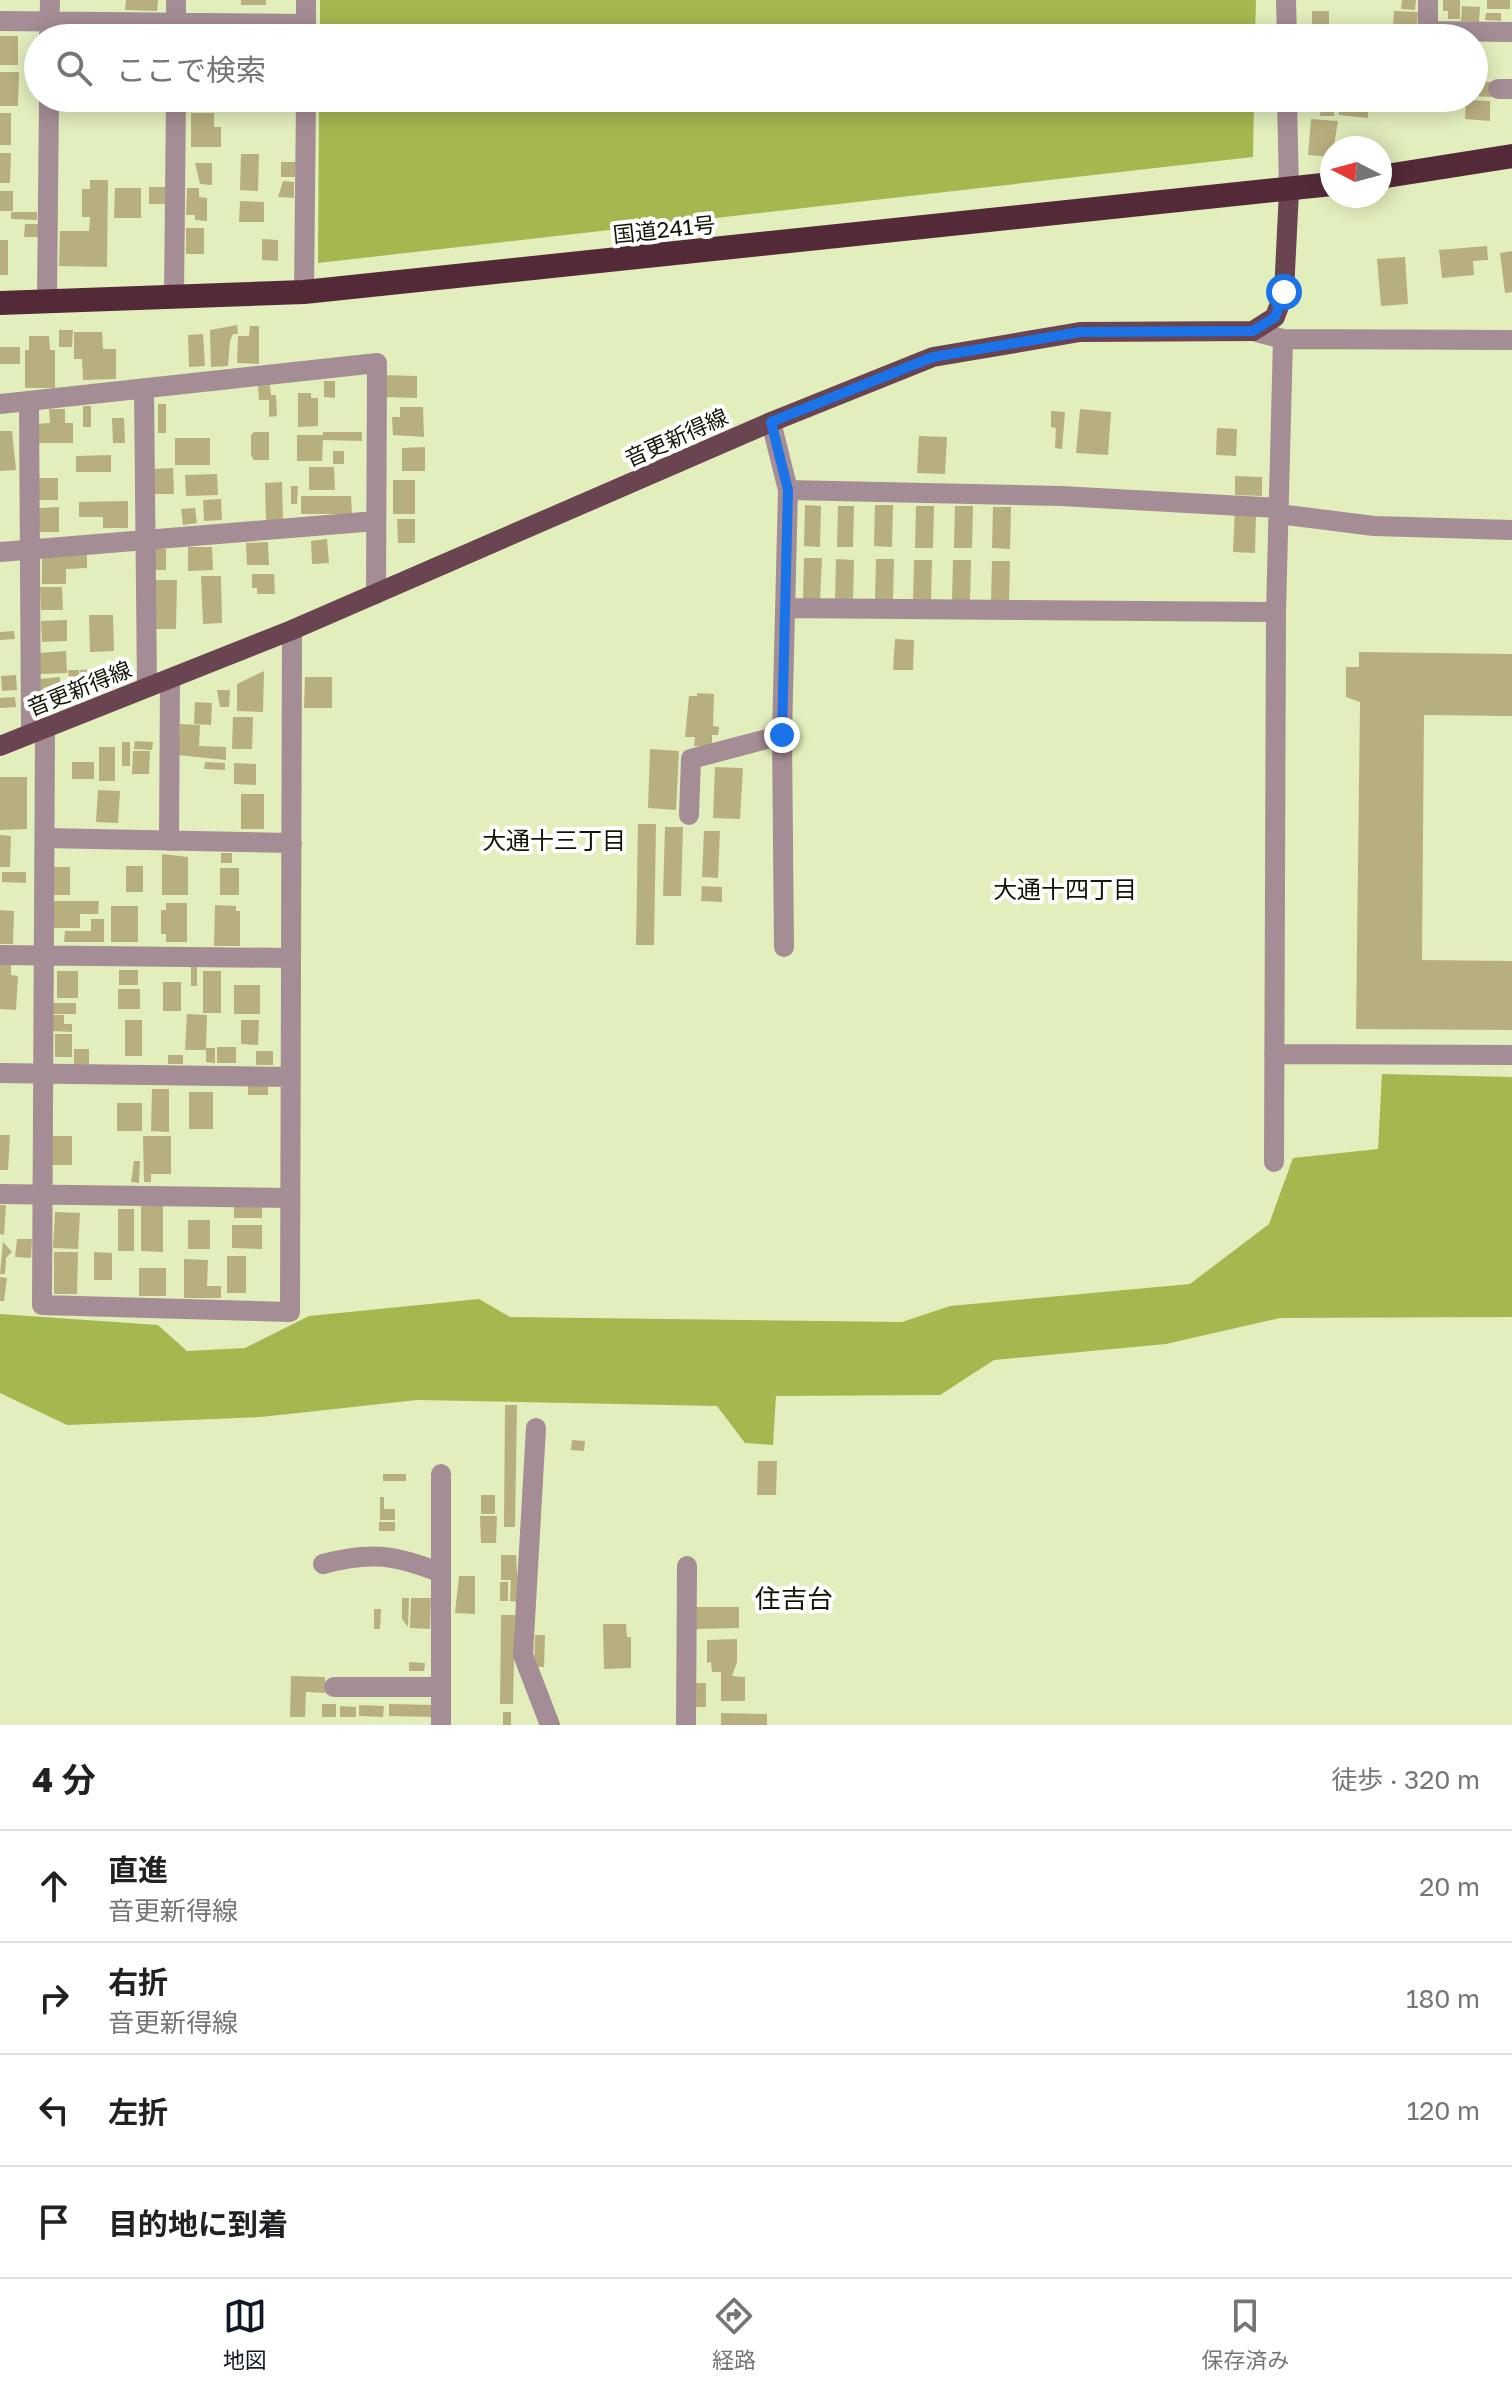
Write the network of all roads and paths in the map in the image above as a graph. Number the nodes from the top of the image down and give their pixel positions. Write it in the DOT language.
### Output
graph roads {
  1 [pos="50,0"];
  2 [pos="176,0"];
  3 [pos="306,0"];
  4 [pos="1286,0"];
  5 [pos="1428,0"];
  6 [pos="0,21"];
  7 [pos="50,24"];
  8 [pos="176,24"];
  9 [pos="306,24"];
  10 [pos="1287,24"];
  11 [pos="1428,24"];
  12 [pos="24,25"];
  13 [pos="1488,32"];
  14 [pos="1512,32"];
  15 [pos="49,112"];
  16 [pos="176,112"];
  17 [pos="306,112"];
  18 [pos="1287,112"];
  19 [pos="1512,156"];
  20 [pos="1392,175"];
  21 [pos="1320,186"];
  22 [pos="1289,191"];
  23 [pos="304,292"];
  24 [pos="174,297"];
  25 [pos="47,301"];
  26 [pos="0,303"];
  27 [pos="1253,331"];
  28 [pos="1283,339"];
  29 [pos="1512,340"];
  30 [pos="144,389"];
  31 [pos="29,401"];
  32 [pos="0,404"];
  33 [pos="771,422"];
  34 [pos="788,490"];
  35 [pos="1279,511"];
  36 [pos="376,521"];
  37 [pos="1512,530"];
  38 [pos="146,540"];
  39 [pos="30,550"];
  40 [pos="0,552"];
  41 [pos="376,594"];
  42 [pos="785,608"];
  43 [pos="1276,612"];
  44 [pos="292,630"];
  45 [pos="170,680"];
  46 [pos="147,687"];
  47 [pos="38,730"];
  48 [pos="782,735"];
  49 [pos="0,746"];
  50 [pos="689,815"];
  51 [pos="45,838"];
  52 [pos="169,841"];
  53 [pos="292,843"];
  54 [pos="784,947"];
  55 [pos="0,955"];
  56 [pos="44,955"];
  57 [pos="291,958"];
  58 [pos="1274,1054"];
  59 [pos="1512,1055"];
  60 [pos="0,1073"];
  61 [pos="44,1074"];
  62 [pos="291,1077"];
  63 [pos="1274,1162"];
  64 [pos="0,1194"];
  65 [pos="43,1195"];
  66 [pos="290,1198"];
  67 [pos="536,1428"];
  68 [pos="441,1474"];
  69 [pos="323,1564"];
  70 [pos="687,1566"];
  71 [pos="441,1573"];
  72 [pos="334,1687"];
  73 [pos="441,1687"];
  74 [pos="441,1725"];
  75 [pos="550,1725"];
  76 [pos="686,1725"];
  1 -- 7 [label="street"];
  2 -- 8 [label="street"];
  3 -- 9 [label="street"];
  4 -- 10 [label="street"];
  5 -- 11 [label="street"];
  6 -- 12 [label="street"];
  13 -- 14 [label="street"];
  15 -- 25 [label="street"];
  16 -- 24 [label="street"];
  17 -- 23 [label="street"];
  18 -- 22 [label="street"];
  19 -- 20 [label="highway"];
  21 -- 22 [label="highway, 国道241号"];
  22 -- 23 [label="highway, 国道241号"];
  22 -- 27 [label="main road"];
  23 -- 24 [label="highway, 国道241号"];
  24 -- 25 [label="highway, 国道241号"];
  25 -- 26 [label="highway, 国道241号"];
  27 -- 28 [label="street"];
  27 -- 33 [label="main road, 音更新得線"];
  28 -- 29 [label="street"];
  28 -- 35 [label="street"];
  30 -- 31 [label="street"];
  30 -- 36 [label="street"];
  30 -- 38 [label="street"];
  31 -- 32 [label="street"];
  31 -- 39 [label="street"];
  33 -- 34 [label="street"];
  33 -- 41 [label="main road, 音更新得線"];
  34 -- 35 [label="street"];
  34 -- 42 [label="street"];
  35 -- 37 [label="street"];
  35 -- 43 [label="street"];
  36 -- 38 [label="street"];
  36 -- 41 [label="street"];
  38 -- 39 [label="street"];
  38 -- 46 [label="street"];
  39 -- 40 [label="street"];
  39 -- 47 [label="street"];
  41 -- 44 [label="main road, 音更新得線"];
  42 -- 43 [label="street"];
  42 -- 48 [label="street"];
  43 -- 58 [label="street"];
  44 -- 45 [label="main road, 音更新得線"];
  44 -- 53 [label="street"];
  45 -- 46 [label="main road, 音更新得線"];
  45 -- 52 [label="street"];
  46 -- 47 [label="main road, 音更新得線"];
  47 -- 49 [label="main road, 音更新得線"];
  47 -- 51 [label="street"];
  48 -- 50 [label="street"];
  48 -- 54 [label="street"];
  51 -- 52 [label="street"];
  51 -- 56 [label="street"];
  52 -- 53 [label="street"];
  53 -- 57 [label="street"];
  55 -- 56 [label="street"];
  56 -- 57 [label="street"];
  56 -- 61 [label="street"];
  57 -- 62 [label="street"];
  58 -- 59 [label="street"];
  58 -- 63 [label="street"];
  60 -- 61 [label="street"];
  61 -- 62 [label="street"];
  61 -- 65 [label="street"];
  62 -- 66 [label="street"];
  64 -- 65 [label="street"];
  65 -- 66 [label="street"];
  65 -- 66 [label="street"];
  67 -- 75 [label="street"];
  68 -- 71 [label="street"];
  69 -- 71 [label="street"];
  70 -- 76 [label="street"];
  71 -- 73 [label="street"];
  72 -- 73 [label="street"];
  73 -- 74 [label="street"];
}
